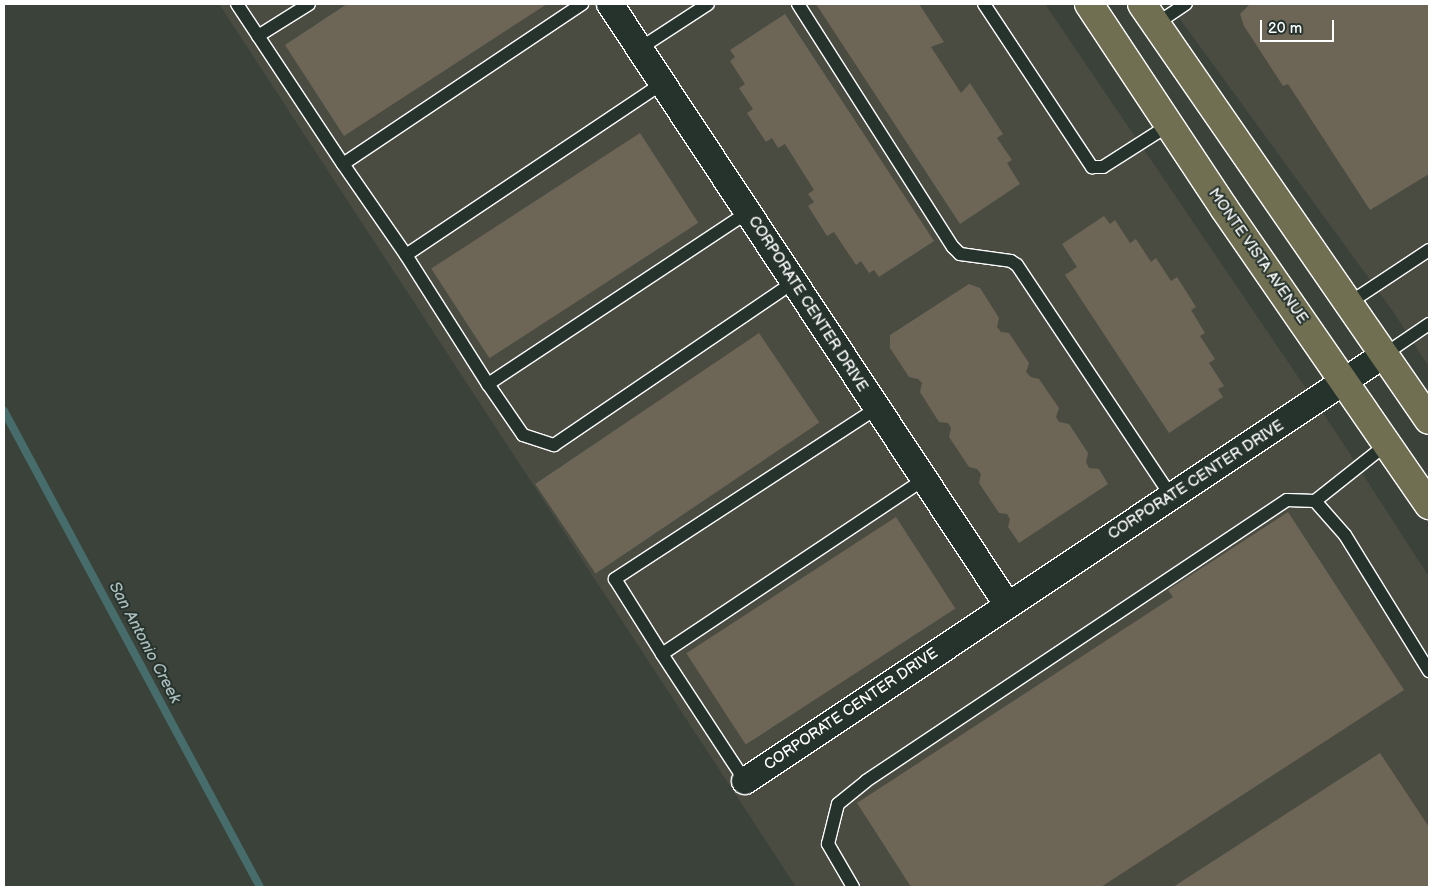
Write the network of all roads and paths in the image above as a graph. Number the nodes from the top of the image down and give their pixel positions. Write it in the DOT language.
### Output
graph roads {
  1 [pos="237,4"];
  2 [pos="309,4"];
  3 [pos="582,4"];
  4 [pos="610,4"];
  5 [pos="708,4"];
  6 [pos="798,4"];
  7 [pos="984,4"];
  8 [pos="1089,4"];
  9 [pos="1186,4"];
  10 [pos="1149,14"];
  11 [pos="258,36"];
  12 [pos="640,48"];
  13 [pos="662,83"];
  14 [pos="1169,125"];
  15 [pos="343,164"];
  16 [pos="748,212"];
  17 [pos="1429,250"];
  18 [pos="406,254"];
  19 [pos="794,282"];
  20 [pos="1349,303"];
  21 [pos="1429,324"];
  22 [pos="1385,354"];
  23 [pos="1344,382"];
  24 [pos="488,384"];
  25 [pos="877,408"];
  26 [pos="1429,420"];
  27 [pos="1387,444"];
  28 [pos="924,479"];
  29 [pos="1171,496"];
  30 [pos="1315,501"];
  31 [pos="1429,505"];
  32 [pos="1007,604"];
  33 [pos="662,654"];
  34 [pos="1429,671"];
  35 [pos="745,781"];
  36 [pos="853,887"];
  1 -- 11 [label="lane"];
  2 -- 11 [label="lane"];
  3 -- 15 [label="lane"];
  4 -- 12 [label="street, CORPORATE CENTER DRIVE"];
  5 -- 12 [label="lane"];
  6 -- 29 [label="lane"];
  7 -- 14 [label="lane"];
  8 -- 14 [label="main road, MONTE VISTA AVENUE"];
  9 -- 10 [label="lane"];
  10 -- 20 [label="main road"];
  11 -- 15 [label="lane"];
  12 -- 13 [label="street, CORPORATE CENTER DRIVE"];
  13 -- 16 [label="street, CORPORATE CENTER DRIVE"];
  13 -- 18 [label="lane"];
  14 -- 23 [label="main road, MONTE VISTA AVENUE"];
  15 -- 18 [label="lane"];
  16 -- 19 [label="street, CORPORATE CENTER DRIVE"];
  16 -- 24 [label="lane"];
  17 -- 20 [label="lane"];
  18 -- 24 [label="lane"];
  19 -- 24 [label="lane"];
  19 -- 25 [label="street, CORPORATE CENTER DRIVE"];
  20 -- 22 [label="main road"];
  21 -- 22 [label="lane"];
  22 -- 23 [label="street, CORPORATE CENTER DRIVE"];
  22 -- 26 [label="main road"];
  23 -- 27 [label="main road, MONTE VISTA AVENUE"];
  23 -- 29 [label="street, CORPORATE CENTER DRIVE"];
  25 -- 28 [label="street, CORPORATE CENTER DRIVE"];
  25 -- 33 [label="lane"];
  27 -- 30 [label="lane"];
  27 -- 31 [label="main road, MONTE VISTA AVENUE"];
  28 -- 32 [label="street, CORPORATE CENTER DRIVE"];
  28 -- 33 [label="lane"];
  29 -- 32 [label="street, CORPORATE CENTER DRIVE"];
  30 -- 34 [label="lane"];
  30 -- 36 [label="lane"];
  32 -- 35 [label="street, CORPORATE CENTER DRIVE"];
  33 -- 35 [label="lane"];
}
